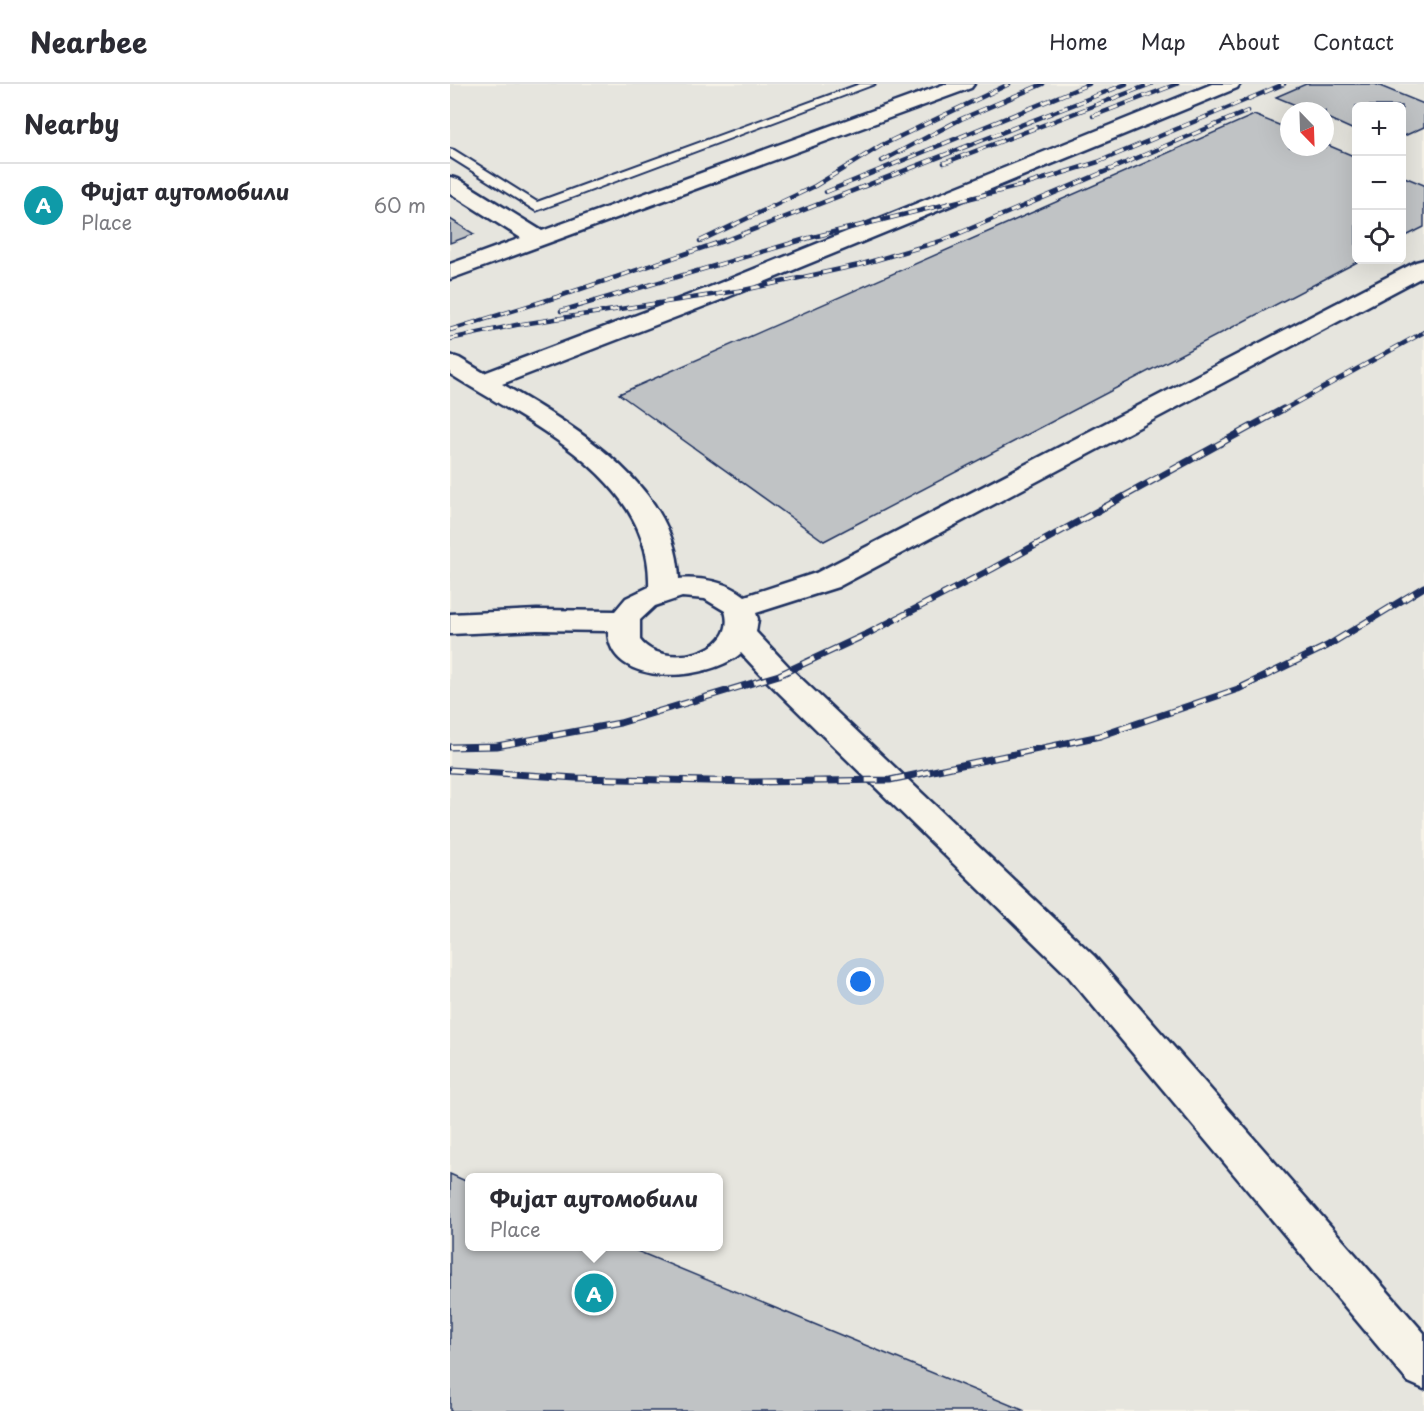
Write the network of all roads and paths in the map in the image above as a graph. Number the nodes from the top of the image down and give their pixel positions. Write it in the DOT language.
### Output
graph roads {
  1 [pos="870,84"];
  2 [pos="964,84"];
  3 [pos="1230,84"];
  4 [pos="450,152"];
  5 [pos="450,184"];
  6 [pos="539,239"];
  7 [pos="1424,267"];
  8 [pos="450,272"];
  9 [pos="450,363"];
  10 [pos="480,384"];
  11 [pos="664,591"];
  12 [pos="624,621"];
  13 [pos="740,621"];
  14 [pos="450,624"];
  15 [pos="1424,1367"];
  1 -- 4 [label="lane"];
  2 -- 6 [label="street"];
  3 -- 10 [label="street"];
  5 -- 6 [label="street"];
  6 -- 8 [label="street"];
  7 -- 13 [label="street"];
  9 -- 10 [label="street"];
  10 -- 11 [label="street"];
  11 -- 12 [label="street"];
  11 -- 13 [label="street"];
  12 -- 13 [label="street"];
  12 -- 14 [label="street"];
  13 -- 15 [label="street"];
}
